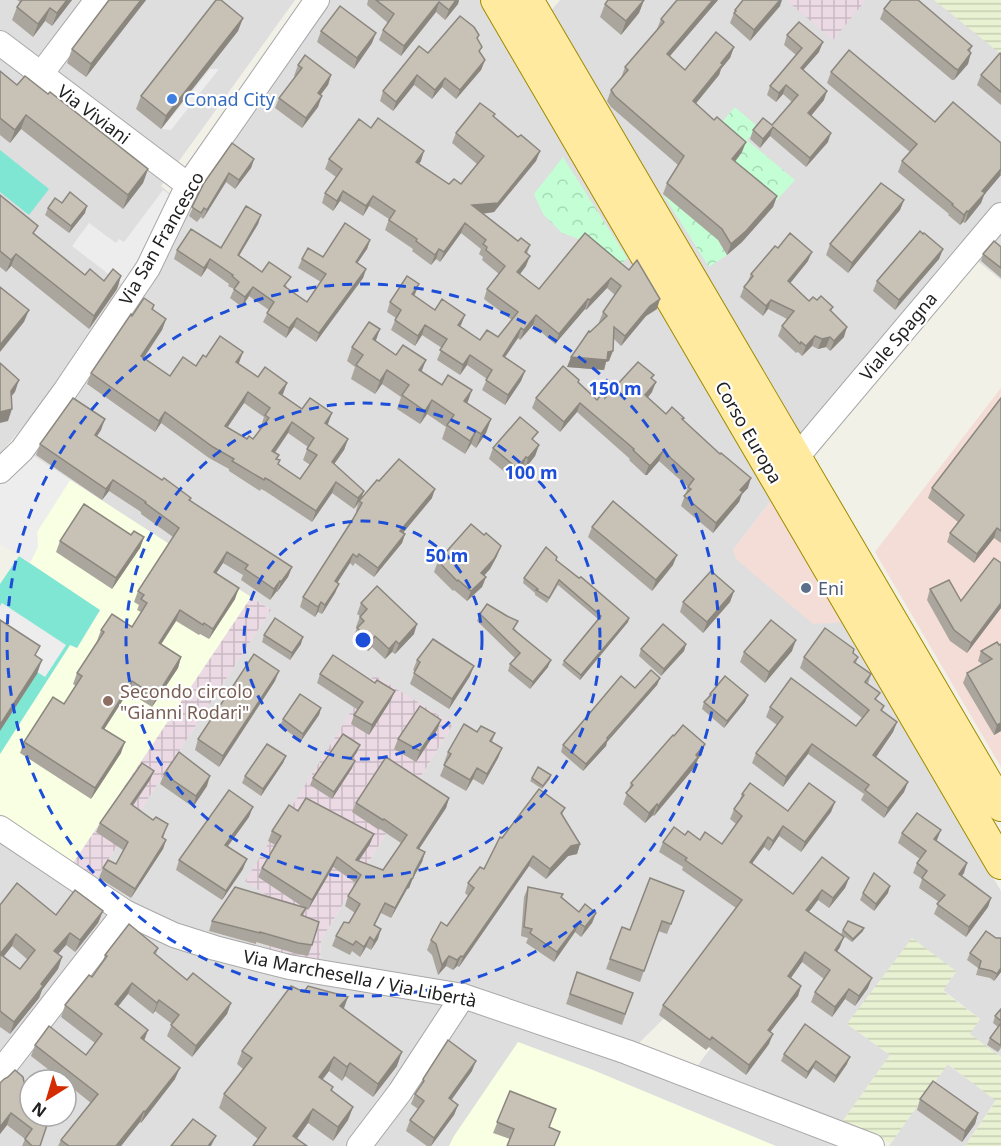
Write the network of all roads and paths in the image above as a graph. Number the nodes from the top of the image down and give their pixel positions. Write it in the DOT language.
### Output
graph roads {
  1 [pos="98,0"];
  2 [pos="316,0"];
  3 [pos="496,0"];
  4 [pos="528,0"];
  5 [pos="0,43"];
  6 [pos="41,74"];
  7 [pos="188,185"];
  8 [pos="1001,215"];
  9 [pos="796,458"];
  10 [pos="0,471"];
  11 [pos="1001,806"];
  12 [pos="0,828"];
  13 [pos="1001,864"];
  14 [pos="125,912"];
  15 [pos="463,996"];
  16 [pos="0,1072"];
  17 [pos="359,1146"];
  18 [pos="872,1146"];
  1 -- 6 [label="street"];
  2 -- 7 [label="street, Via San Francesco"];
  3 -- 13 [label="main road, Corso Europa"];
  4 -- 9 [label="main road, Corso Europa"];
  5 -- 6 [label="street, Via Viviani"];
  6 -- 7 [label="street, Via Viviani"];
  7 -- 10 [label="street, Via San Francesco"];
  8 -- 9 [label="street, Viale Spagna"];
  9 -- 11 [label="main road, Corso Europa"];
  12 -- 14 [label="street, Via Marchesella / Via Libertà"];
  14 -- 15 [label="street, Via Marchesella / Via Libertà"];
  14 -- 16 [label="street"];
  15 -- 17 [label="street"];
  15 -- 18 [label="street, Via Marchesella / Via Libertà"];
}
